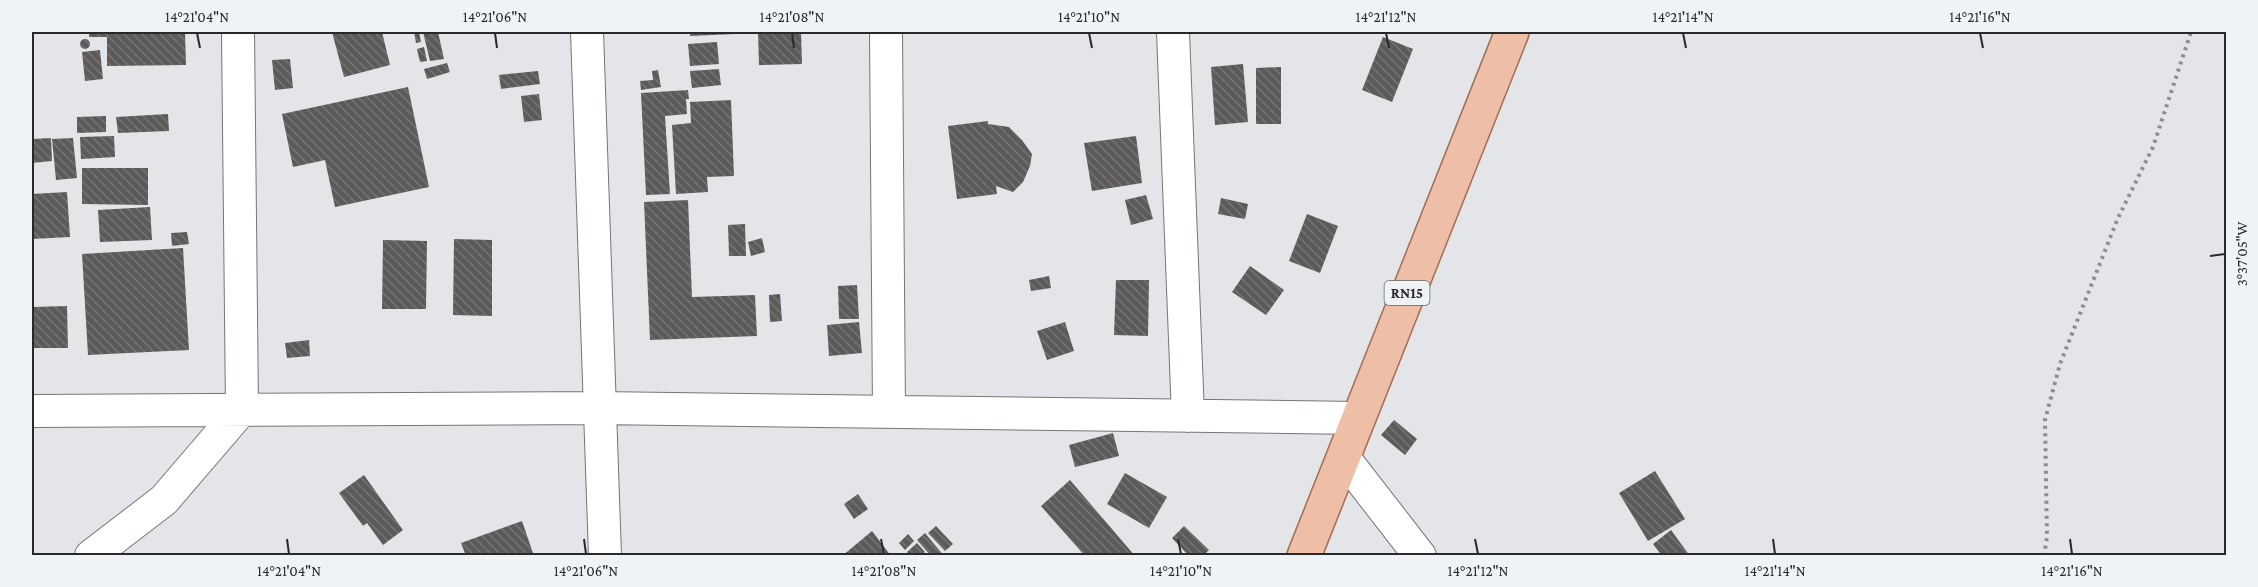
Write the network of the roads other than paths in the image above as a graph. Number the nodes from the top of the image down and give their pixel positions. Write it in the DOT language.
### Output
graph roads {
  1 [pos="238,32"];
  2 [pos="587,32"];
  3 [pos="886,32"];
  4 [pos="1173,32"];
  5 [pos="1512,32"];
  6 [pos="598,408"];
  7 [pos="242,409"];
  8 [pos="32,411"];
  9 [pos="889,412"];
  10 [pos="1188,416"];
  11 [pos="1358,418"];
  12 [pos="1344,458"];
  13 [pos="91,555"];
  14 [pos="605,555"];
  15 [pos="1304,555"];
  16 [pos="1420,555"];
  1 -- 7 [label="street"];
  2 -- 6 [label="street"];
  3 -- 9 [label="street"];
  4 -- 10 [label="street"];
  5 -- 11 [label="main road, RN15"];
  6 -- 7 [label="street"];
  6 -- 9 [label="street"];
  6 -- 14 [label="street"];
  7 -- 8 [label="street"];
  7 -- 13 [label="street"];
  9 -- 10 [label="street"];
  10 -- 11 [label="street"];
  11 -- 12 [label="main road, RN15"];
  12 -- 15 [label="main road, RN15"];
  12 -- 16 [label="street"];
}
